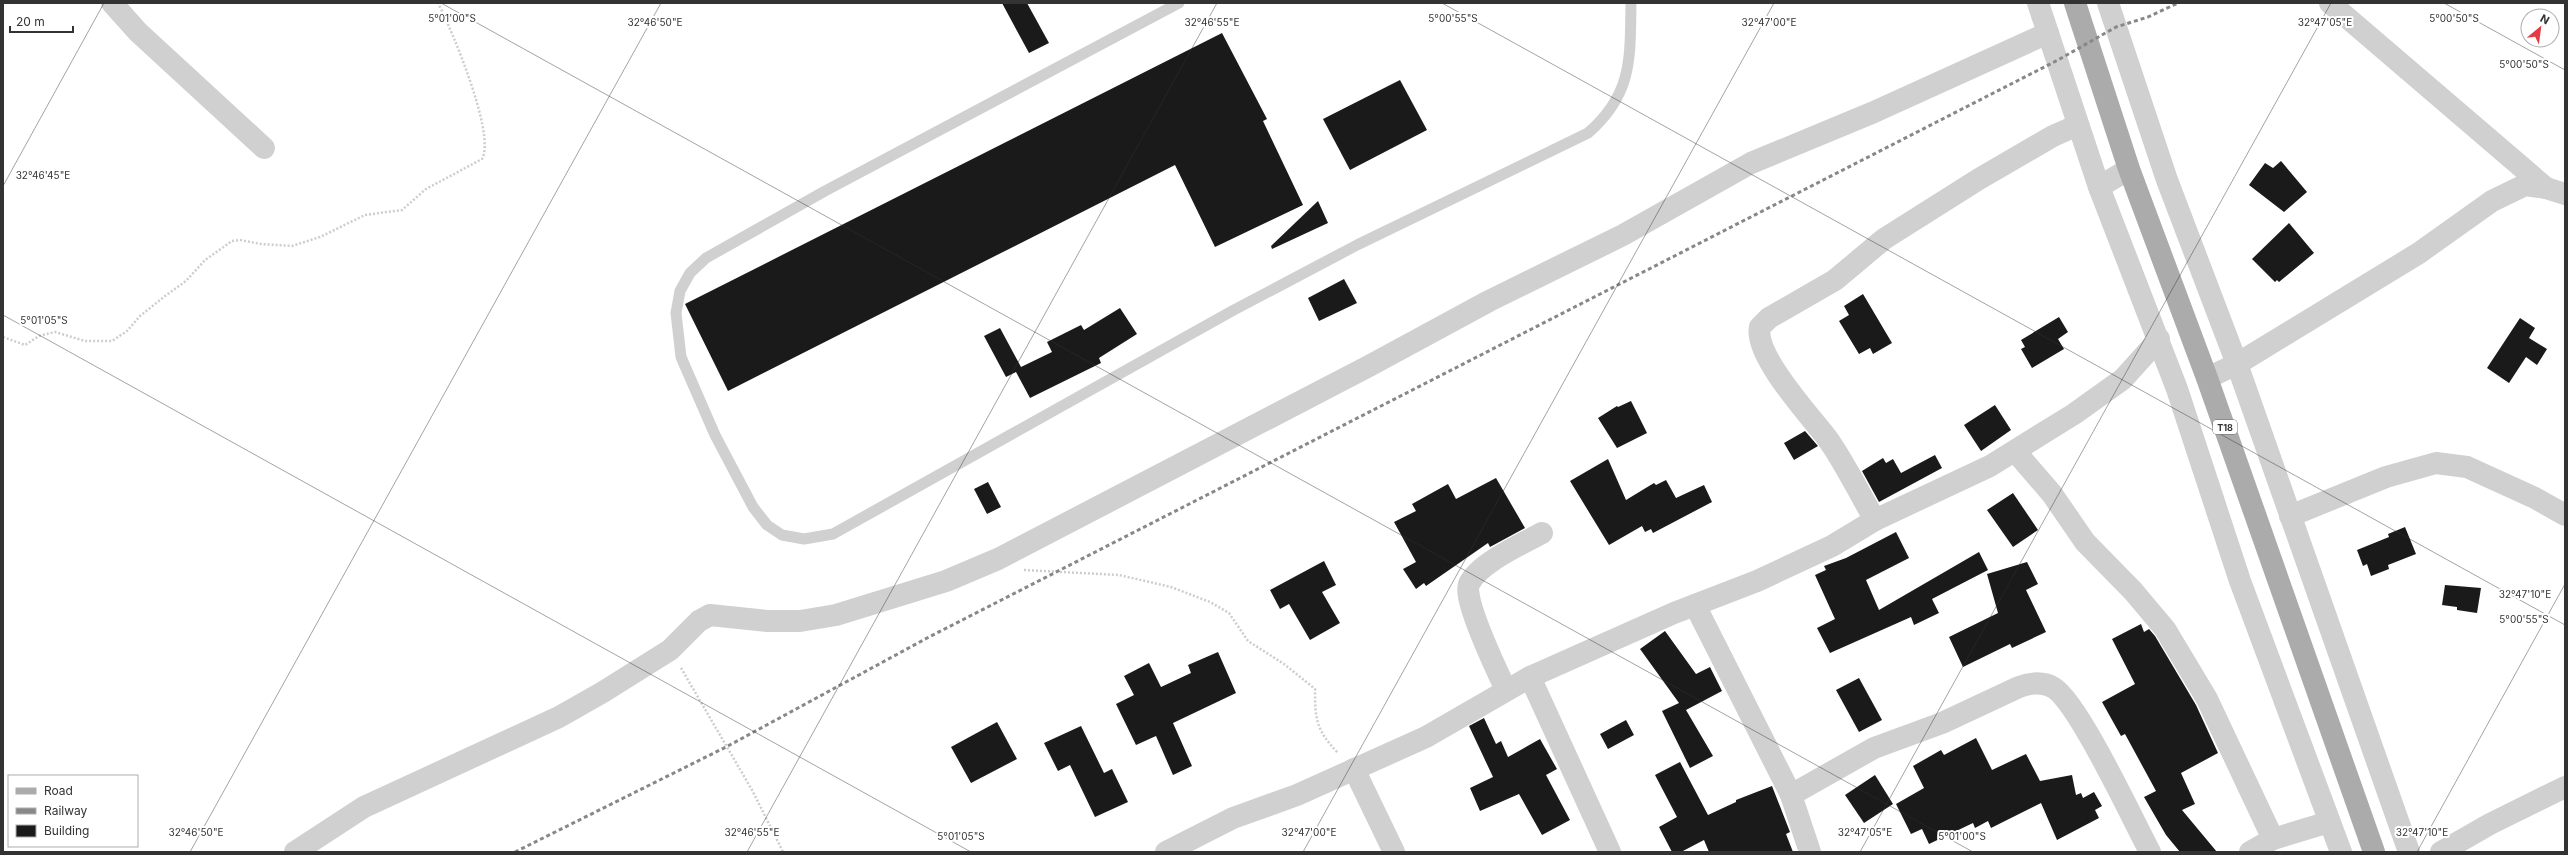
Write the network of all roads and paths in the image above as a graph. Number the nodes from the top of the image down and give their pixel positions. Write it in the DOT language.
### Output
graph roads {
  1 [pos="112,3"];
  2 [pos="438,3"];
  3 [pos="1179,3"];
  4 [pos="1631,3"];
  5 [pos="2038,3"];
  6 [pos="2075,3"];
  7 [pos="2108,3"];
  8 [pos="2330,3"];
  9 [pos="2048,33"];
  10 [pos="2078,125"];
  11 [pos="264,148"];
  12 [pos="2129,169"];
  13 [pos="2099,187"];
  14 [pos="2556,191"];
  15 [pos="3,337"];
  16 [pos="2158,339"];
  17 [pos="2236,364"];
  18 [pos="2207,378"];
  19 [pos="2015,451"];
  20 [pos="2565,515"];
  21 [pos="2290,516"];
  22 [pos="1875,520"];
  23 [pos="1542,533"];
  24 [pos="998,559"];
  25 [pos="1695,605"];
  26 [pos="670,650"];
  27 [pos="1530,677"];
  28 [pos="1506,690"];
  29 [pos="1354,769"];
  30 [pos="2565,787"];
  31 [pos="1792,795"];
  32 [pos="2329,822"];
  33 [pos="2272,839"];
  34 [pos="295,852"];
  35 [pos="783,852"];
  36 [pos="1166,852"];
  37 [pos="1394,852"];
  38 [pos="1610,852"];
  39 [pos="1810,852"];
  40 [pos="2150,852"];
  41 [pos="2250,852"];
  42 [pos="2341,852"];
  43 [pos="2374,852"];
  44 [pos="2409,852"];
  45 [pos="2441,852"];
  1 -- 11 [label="street"];
  2 -- 15 [label="path"];
  3 -- 4 [label="lane"];
  5 -- 9 [label="street"];
  6 -- 12 [label="main road, T18"];
  7 -- 17 [label="street"];
  8 -- 14 [label="street"];
  9 -- 10 [label="street"];
  9 -- 24 [label="street"];
  10 -- 13 [label="street"];
  10 -- 22 [label="street"];
  12 -- 13 [label="street"];
  12 -- 18 [label="main road, T18"];
  13 -- 16 [label="street"];
  14 -- 17 [label="street"];
  16 -- 19 [label="street"];
  16 -- 32 [label="street"];
  17 -- 18 [label="street"];
  17 -- 21 [label="street"];
  18 -- 43 [label="main road, T18"];
  19 -- 22 [label="street"];
  19 -- 33 [label="street"];
  20 -- 21 [label="street"];
  21 -- 44 [label="street"];
  22 -- 25 [label="street"];
  23 -- 28 [label="street"];
  24 -- 26 [label="street"];
  24 -- 29 [label="path"];
  25 -- 27 [label="street"];
  25 -- 31 [label="street"];
  26 -- 34 [label="street"];
  26 -- 35 [label="path"];
  27 -- 28 [label="street"];
  27 -- 38 [label="street"];
  28 -- 29 [label="street"];
  29 -- 36 [label="street"];
  29 -- 37 [label="street"];
  30 -- 45 [label="street"];
  31 -- 39 [label="street"];
  31 -- 40 [label="street"];
  32 -- 33 [label="street"];
  32 -- 42 [label="street"];
  33 -- 41 [label="street"];
}
